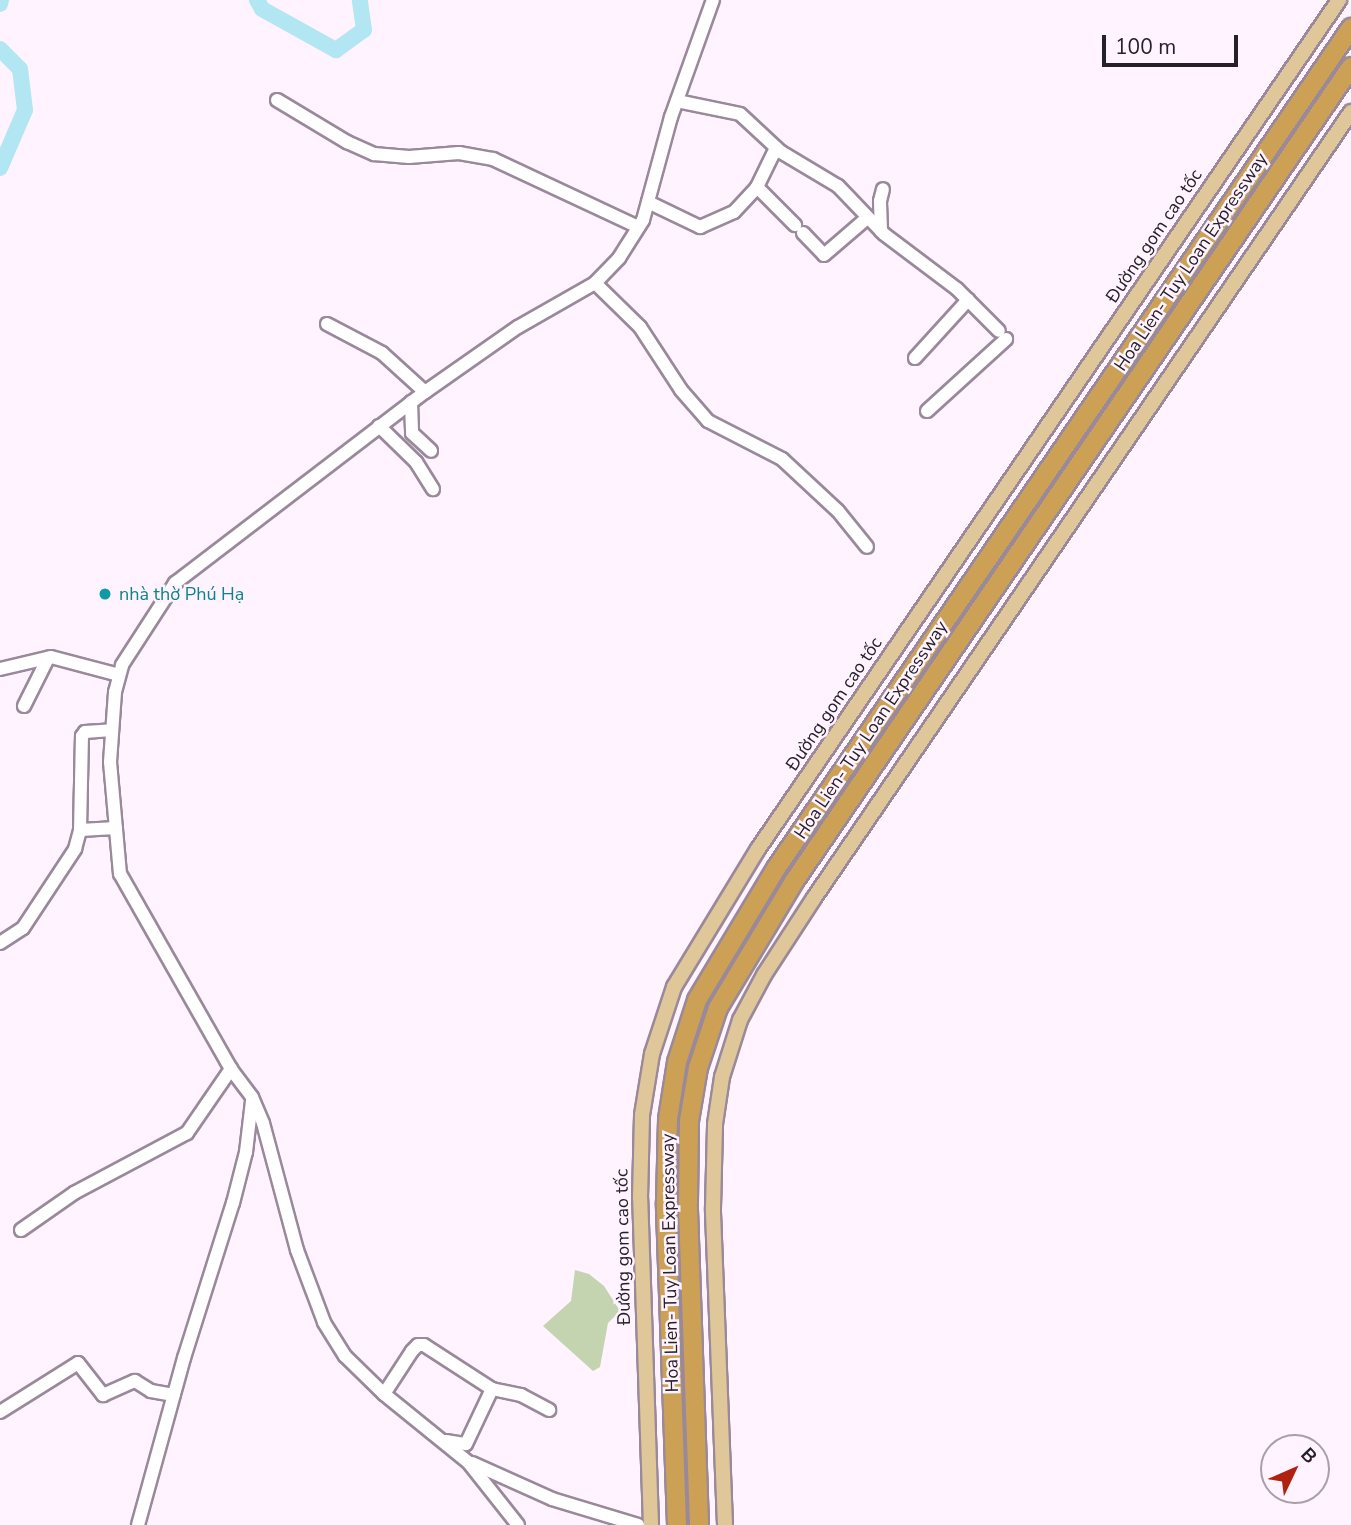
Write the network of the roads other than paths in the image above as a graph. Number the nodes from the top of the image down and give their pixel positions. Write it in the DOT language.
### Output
graph roads {
  1 [pos="713,0"];
  2 [pos="1339,0"];
  3 [pos="1351,28"];
  4 [pos="1351,67"];
  5 [pos="277,100"];
  6 [pos="677,101"];
  7 [pos="1351,112"];
  8 [pos="776,148"];
  9 [pos="757,187"];
  10 [pos="883,189"];
  11 [pos="648,202"];
  12 [pos="867,218"];
  13 [pos="638,227"];
  14 [pos="881,231"];
  15 [pos="594,282"];
  16 [pos="968,300"];
  17 [pos="327,324"];
  18 [pos="915,358"];
  19 [pos="425,392"];
  20 [pos="411,402"];
  21 [pos="927,411"];
  22 [pos="379,426"];
  23 [pos="431,451"];
  24 [pos="433,489"];
  25 [pos="867,547"];
  26 [pos="48,658"];
  27 [pos="0,669"];
  28 [pos="119,674"];
  29 [pos="24,706"];
  30 [pos="112,730"];
  31 [pos="116,828"];
  32 [pos="80,830"];
  33 [pos="0,943"];
  34 [pos="232,1069"];
  35 [pos="252,1097"];
  36 [pos="270,1149"];
  37 [pos="246,1152"];
  38 [pos="21,1230"];
  39 [pos="492,1389"];
  40 [pos="384,1394"];
  41 [pos="174,1395"];
  42 [pos="549,1410"];
  43 [pos="0,1412"];
  44 [pos="439,1438"];
  45 [pos="468,1462"];
  46 [pos="138,1525"];
  47 [pos="518,1525"];
  48 [pos="638,1525"];
  49 [pos="651,1525"];
  50 [pos="677,1525"];
  51 [pos="700,1525"];
  52 [pos="725,1525"];
  1 -- 6 [label="street"];
  2 -- 49 [label="main road, Đường gom cao tốc"];
  3 -- 50 [label="highway, Hoa Lien- Tuy Loan Expressway"];
  4 -- 51 [label="highway, Hoa Lien- Tuy Loan Expressway"];
  5 -- 13 [label="street"];
  6 -- 8 [label="street"];
  6 -- 11 [label="street"];
  7 -- 52 [label="main road"];
  8 -- 9 [label="street"];
  8 -- 12 [label="street"];
  9 -- 11 [label="street"];
  9 -- 12 [label="street"];
  10 -- 14 [label="street"];
  11 -- 13 [label="street"];
  12 -- 14 [label="street"];
  13 -- 15 [label="street"];
  14 -- 16 [label="street"];
  15 -- 19 [label="street"];
  15 -- 25 [label="street"];
  16 -- 18 [label="street"];
  16 -- 21 [label="street"];
  17 -- 19 [label="street"];
  19 -- 20 [label="street"];
  20 -- 22 [label="street"];
  20 -- 23 [label="street"];
  22 -- 24 [label="street"];
  22 -- 28 [label="street"];
  26 -- 27 [label="street"];
  26 -- 28 [label="street"];
  26 -- 29 [label="street"];
  28 -- 30 [label="street"];
  30 -- 31 [label="street"];
  30 -- 32 [label="street"];
  31 -- 32 [label="street"];
  31 -- 34 [label="street"];
  32 -- 33 [label="street"];
  34 -- 35 [label="street"];
  34 -- 38 [label="street"];
  35 -- 36 [label="street"];
  35 -- 37 [label="street"];
  36 -- 37 [label="street"];
  36 -- 40 [label="street"];
  37 -- 41 [label="street"];
  39 -- 40 [label="street"];
  39 -- 42 [label="street"];
  39 -- 44 [label="street"];
  40 -- 44 [label="street"];
  41 -- 43 [label="street"];
  41 -- 46 [label="street"];
  44 -- 45 [label="street"];
  45 -- 47 [label="street"];
  45 -- 48 [label="street"];
}
